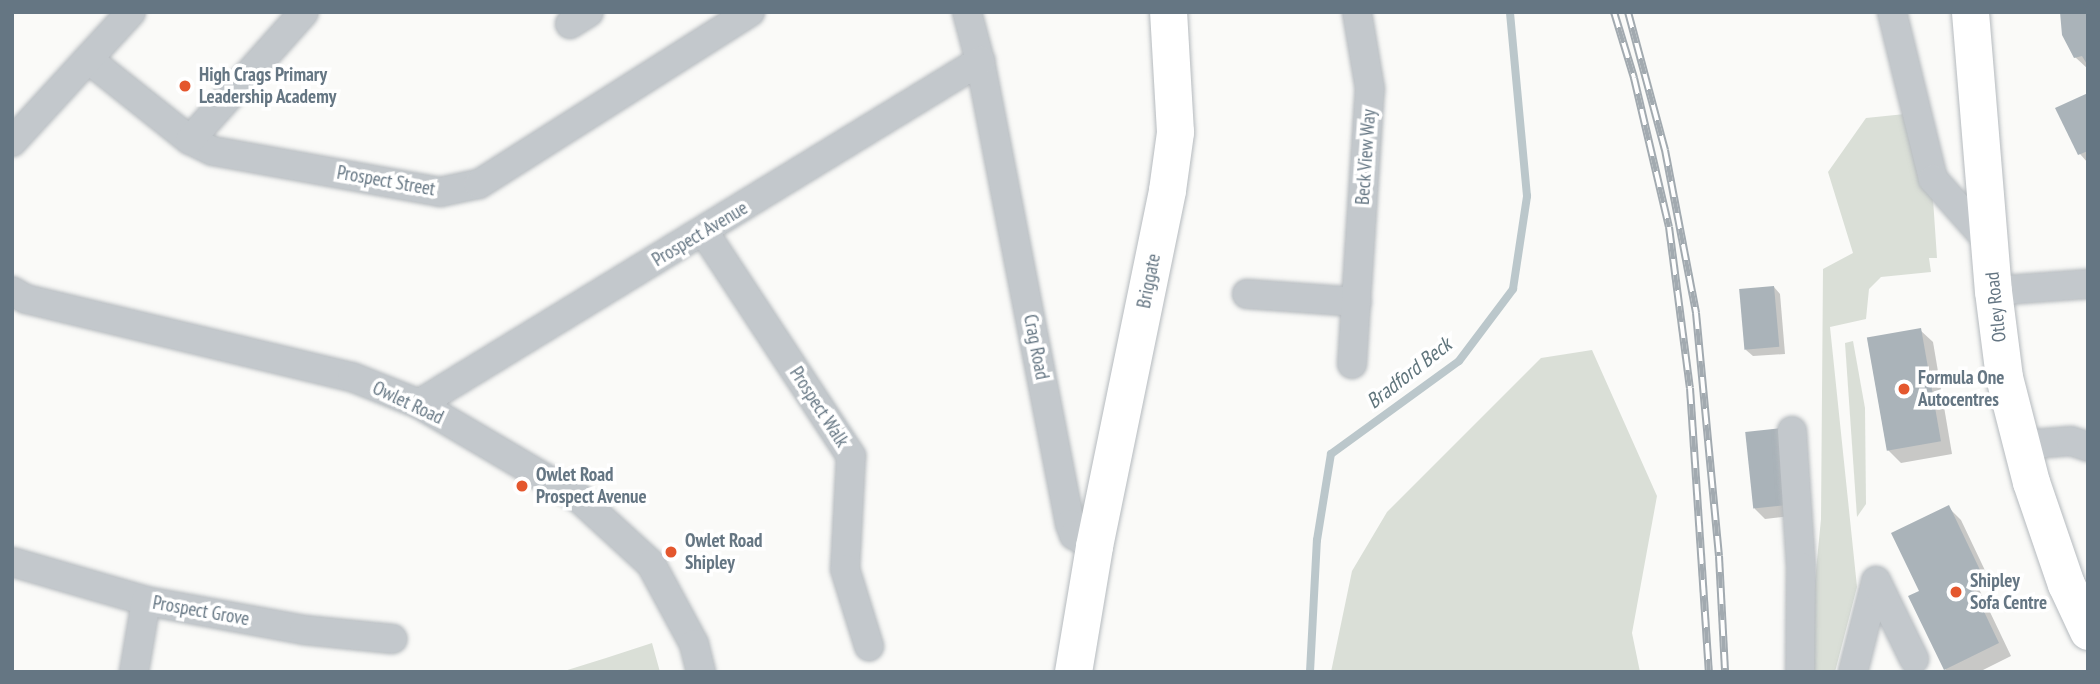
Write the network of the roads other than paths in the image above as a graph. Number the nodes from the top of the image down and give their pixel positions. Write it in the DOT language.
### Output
graph roads {
  1 [pos="131,12"];
  2 [pos="304,12"];
  3 [pos="750,12"];
  4 [pos="967,12"];
  5 [pos="1168,12"];
  6 [pos="1357,12"];
  7 [pos="1892,12"];
  8 [pos="1970,12"];
  9 [pos="88,59"];
  10 [pos="980,61"];
  11 [pos="190,140"];
  12 [pos="12,142"];
  13 [pos="704,232"];
  14 [pos="1989,242"];
  15 [pos="2088,284"];
  16 [pos="1993,291"];
  17 [pos="1247,295"];
  18 [pos="17,302"];
  19 [pos="1357,302"];
  20 [pos="1352,364"];
  21 [pos="419,404"];
  22 [pos="1793,431"];
  23 [pos="2021,445"];
  24 [pos="2088,447"];
  25 [pos="1094,546"];
  26 [pos="12,562"];
  27 [pos="146,601"];
  28 [pos="2088,631"];
  29 [pos="393,639"];
  30 [pos="869,646"];
  31 [pos="1914,659"];
  32 [pos="134,672"];
  33 [pos="701,672"];
  34 [pos="1073,672"];
  35 [pos="1800,672"];
  36 [pos="1853,672"];
  1 -- 9 [label="street"];
  2 -- 11 [label="street"];
  3 -- 11 [label="street, Prospect Street"];
  4 -- 10 [label="street, Crag Road"];
  5 -- 25 [label="main road, Briggate"];
  6 -- 19 [label="street, Beck View Way"];
  7 -- 14 [label="street"];
  8 -- 14 [label="main road, Otley Road"];
  9 -- 11 [label="street, Prospect Street"];
  9 -- 12 [label="street"];
  10 -- 13 [label="street, Prospect Avenue"];
  10 -- 25 [label="street, Crag Road"];
  13 -- 21 [label="street, Prospect Avenue"];
  13 -- 30 [label="street, Prospect Walk"];
  14 -- 16 [label="main road, Otley Road"];
  15 -- 16 [label="street"];
  16 -- 23 [label="main road, Otley Road"];
  17 -- 19 [label="street"];
  18 -- 21 [label="street, Owlet Road"];
  19 -- 20 [label="street, Beck View Way"];
  21 -- 33 [label="street, Owlet Road"];
  22 -- 35 [label="street"];
  23 -- 24 [label="street"];
  23 -- 28 [label="main road, Otley Road"];
  25 -- 34 [label="main road"];
  26 -- 27 [label="street, Prospect Grove"];
  27 -- 29 [label="street, Prospect Grove"];
  27 -- 32 [label="street"];
  31 -- 36 [label="street"];
}
